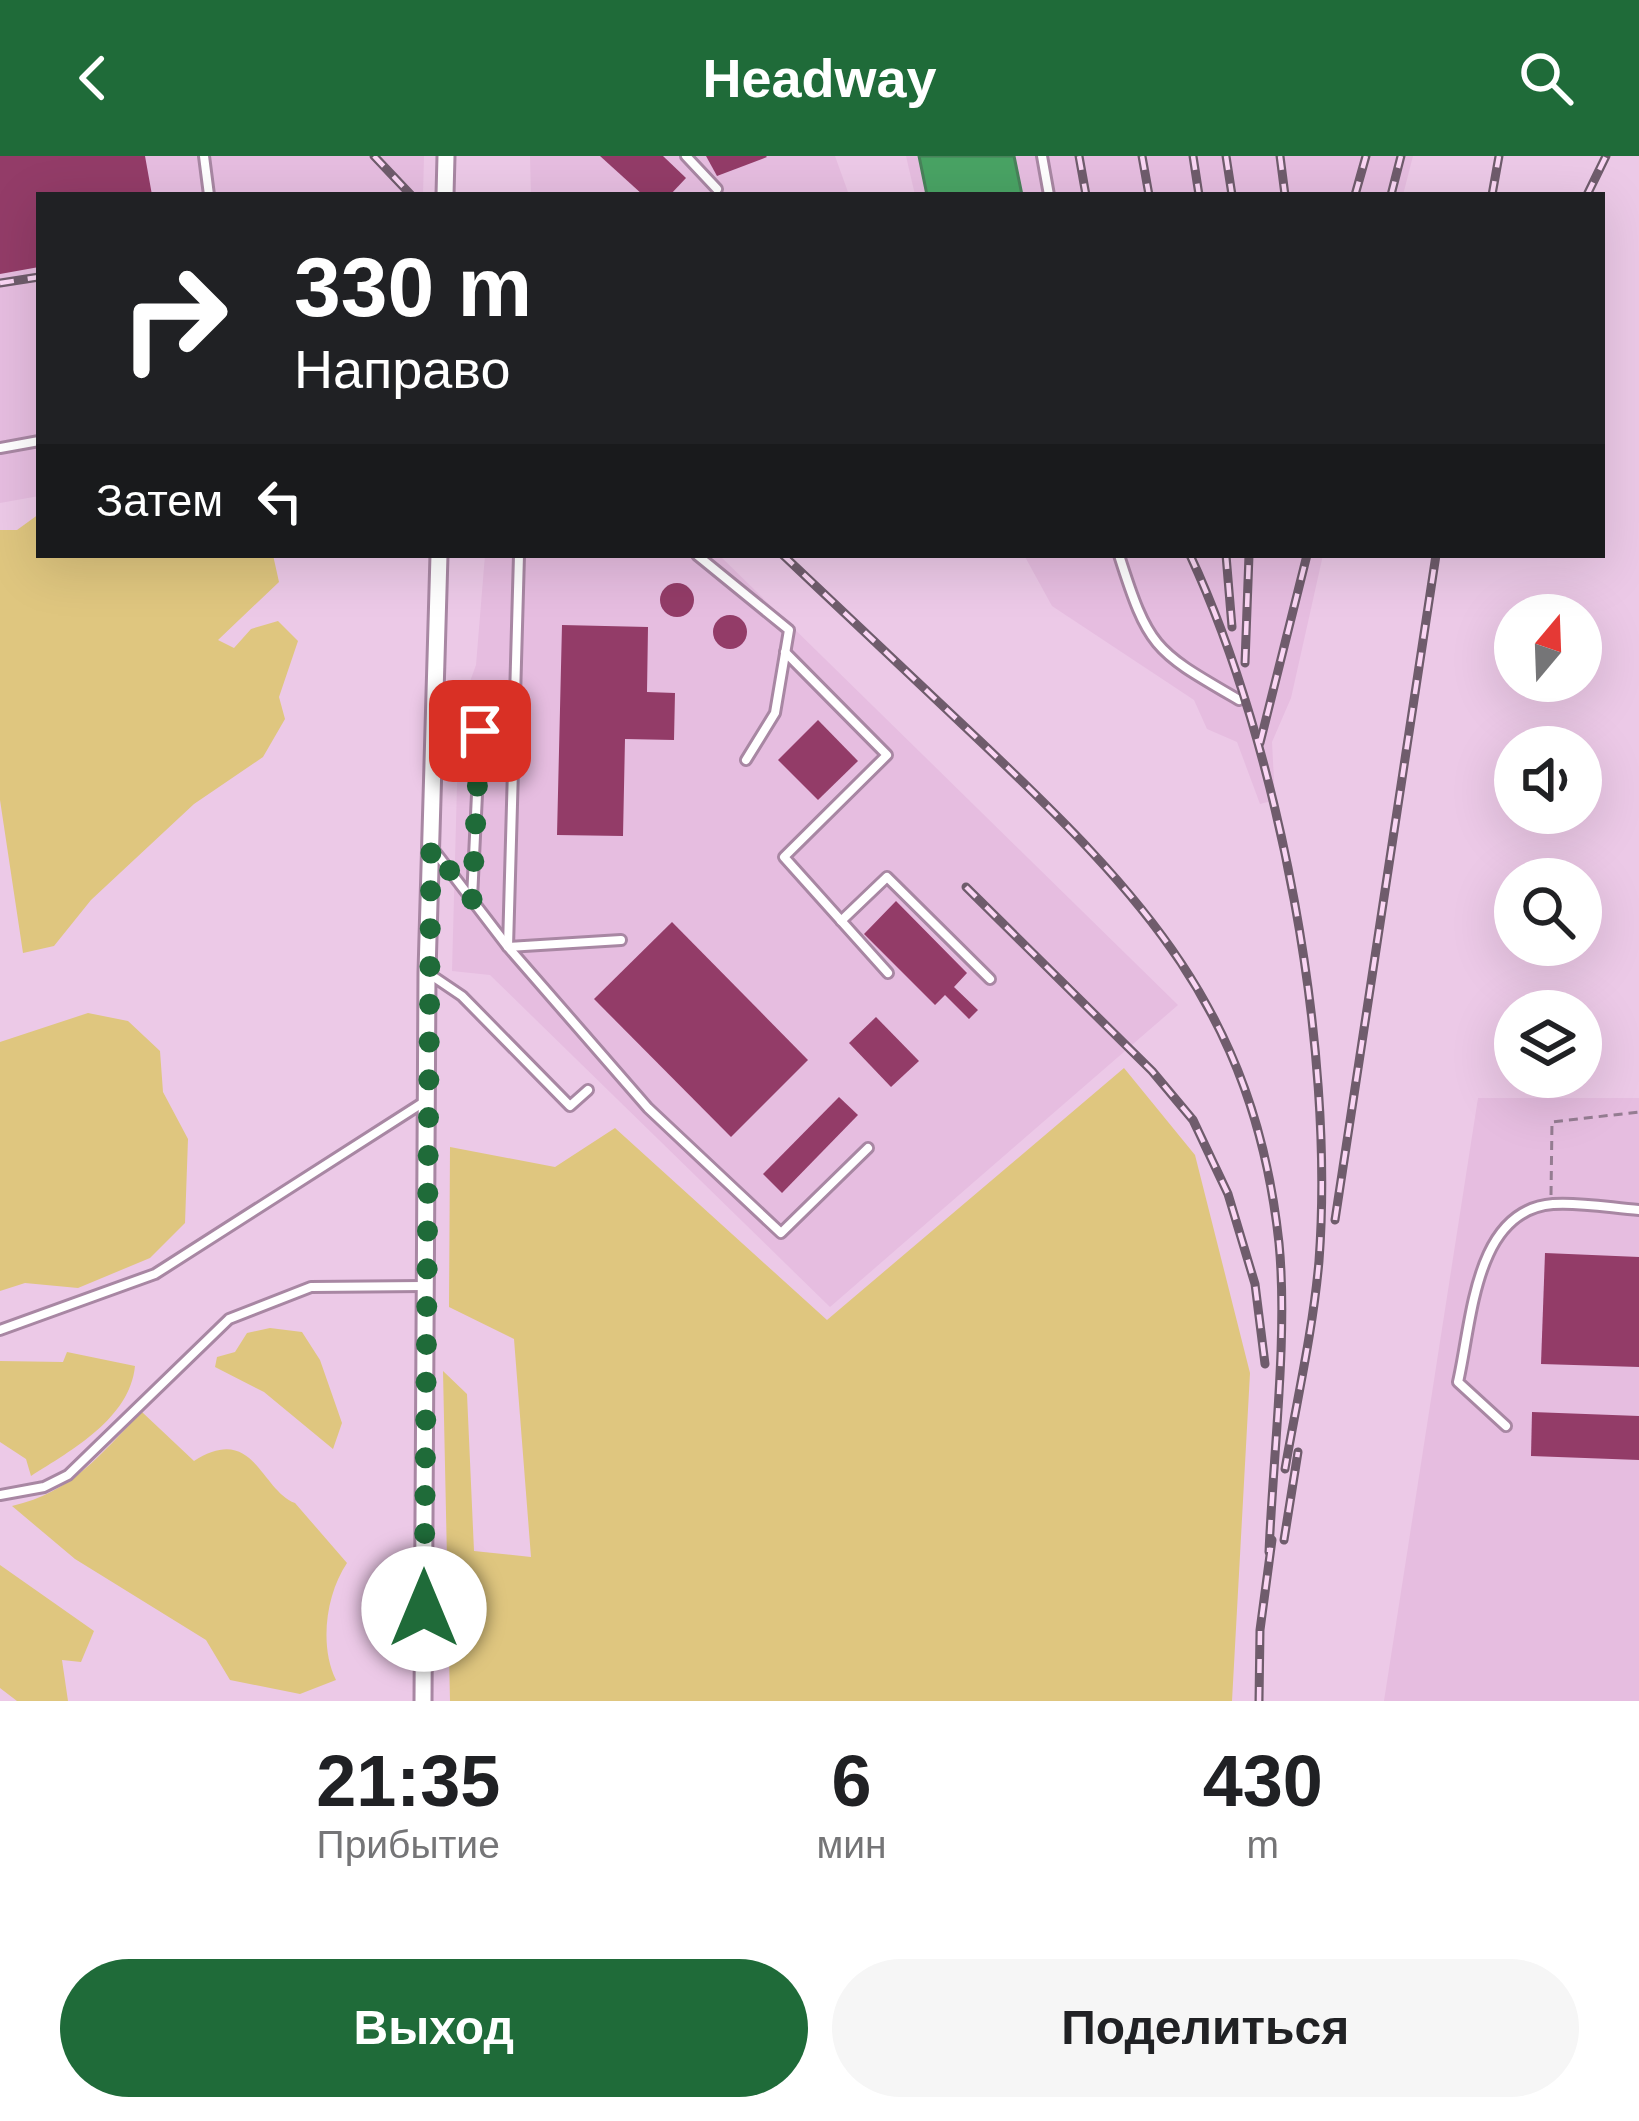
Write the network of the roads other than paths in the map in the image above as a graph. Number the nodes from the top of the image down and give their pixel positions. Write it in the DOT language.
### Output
graph roads {
  1 [pos="204,156"];
  2 [pos="446,156"];
  3 [pos="686,156"];
  4 [pos="1042,156"];
  5 [pos="717,189"];
  6 [pos="208,192"];
  7 [pos="445,192"];
  8 [pos="1048,192"];
  9 [pos="36,442"];
  10 [pos="0,448"];
  11 [pos="440,558"];
  12 [pos="519,558"];
  13 [pos="701,558"];
  14 [pos="1120,558"];
  15 [pos="785,652"];
  16 [pos="1240,700"];
  17 [pos="480,731"];
  18 [pos="746,760"];
  19 [pos="431,846"];
  20 [pos="472,900"];
  21 [pos="841,921"];
  22 [pos="621,940"];
  23 [pos="508,947"];
  24 [pos="427,972"];
  25 [pos="888,973"];
  26 [pos="990,979"];
  27 [pos="588,1090"];
  28 [pos="426,1100"];
  29 [pos="868,1148"];
  30 [pos="1639,1210"];
  31 [pos="425,1286"];
  32 [pos="0,1330"];
  33 [pos="1506,1426"];
  34 [pos="0,1495"];
  35 [pos="423,1701"];
  1 -- 6 [label="lane"];
  2 -- 7 [label="street"];
  3 -- 5 [label="lane"];
  4 -- 8 [label="lane"];
  9 -- 10 [label="lane"];
  11 -- 19 [label="street"];
  12 -- 23 [label="lane"];
  13 -- 15 [label="lane"];
  14 -- 16 [label="lane"];
  15 -- 18 [label="lane"];
  15 -- 21 [label="lane"];
  17 -- 20 [label="lane"];
  19 -- 20 [label="lane"];
  19 -- 24 [label="street"];
  20 -- 23 [label="lane"];
  21 -- 25 [label="lane"];
  21 -- 26 [label="lane"];
  22 -- 23 [label="lane"];
  23 -- 29 [label="lane"];
  24 -- 27 [label="lane"];
  24 -- 28 [label="street"];
  28 -- 31 [label="street"];
  28 -- 32 [label="lane"];
  30 -- 33 [label="lane"];
  31 -- 34 [label="lane"];
  31 -- 35 [label="street"];
}
